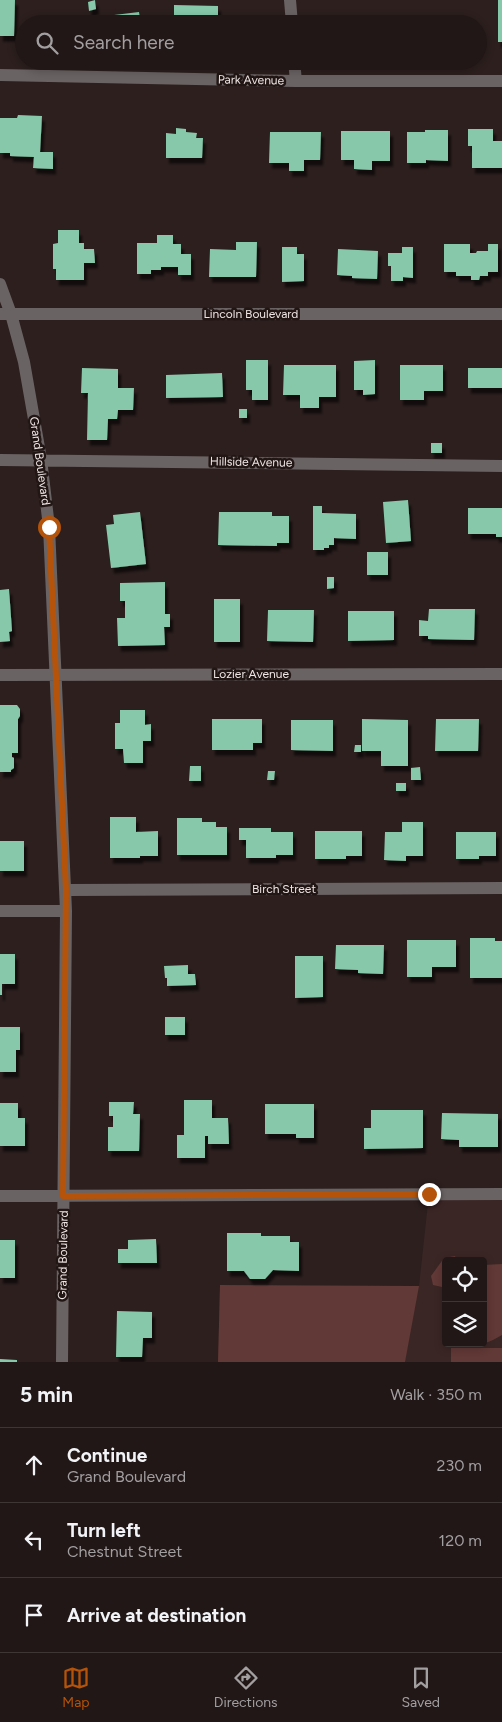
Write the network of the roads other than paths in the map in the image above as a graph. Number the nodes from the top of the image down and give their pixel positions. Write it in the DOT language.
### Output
graph roads {
  1 [pos="290,0"];
  2 [pos="291,15"];
  3 [pos="295,70"];
  4 [pos="0,75"];
  5 [pos="502,81"];
  6 [pos="296,82"];
  7 [pos="0,284"];
  8 [pos="6,314"];
  9 [pos="502,314"];
  10 [pos="41,459"];
  11 [pos="0,460"];
  12 [pos="502,466"];
  13 [pos="56,674"];
  14 [pos="502,674"];
  15 [pos="0,675"];
  16 [pos="502,888"];
  17 [pos="66,890"];
  18 [pos="0,911"];
  19 [pos="66,911"];
  20 [pos="502,1194"];
  21 [pos="0,1196"];
  22 [pos="63,1196"];
  23 [pos="62,1362"];
  1 -- 2 [label="street"];
  3 -- 6 [label="street"];
  4 -- 6 [label="street, Park Avenue"];
  5 -- 6 [label="street, Park Avenue"];
  7 -- 8 [label="street, Grand Boulevard"];
  8 -- 9 [label="street, Lincoln Boulevard"];
  8 -- 10 [label="street, Grand Boulevard"];
  10 -- 11 [label="street, Hillside Avenue"];
  10 -- 12 [label="street, Hillside Avenue"];
  10 -- 13 [label="street, Grand Boulevard"];
  13 -- 14 [label="street, Lozier Avenue"];
  13 -- 15 [label="street, Lozier Avenue"];
  13 -- 17 [label="street, Grand Boulevard"];
  16 -- 17 [label="street, Birch Street"];
  17 -- 19 [label="street, Grand Boulevard"];
  18 -- 19 [label="street"];
  19 -- 22 [label="street, Grand Boulevard"];
  20 -- 22 [label="street"];
  21 -- 22 [label="street"];
  22 -- 23 [label="street, Grand Boulevard"];
}
